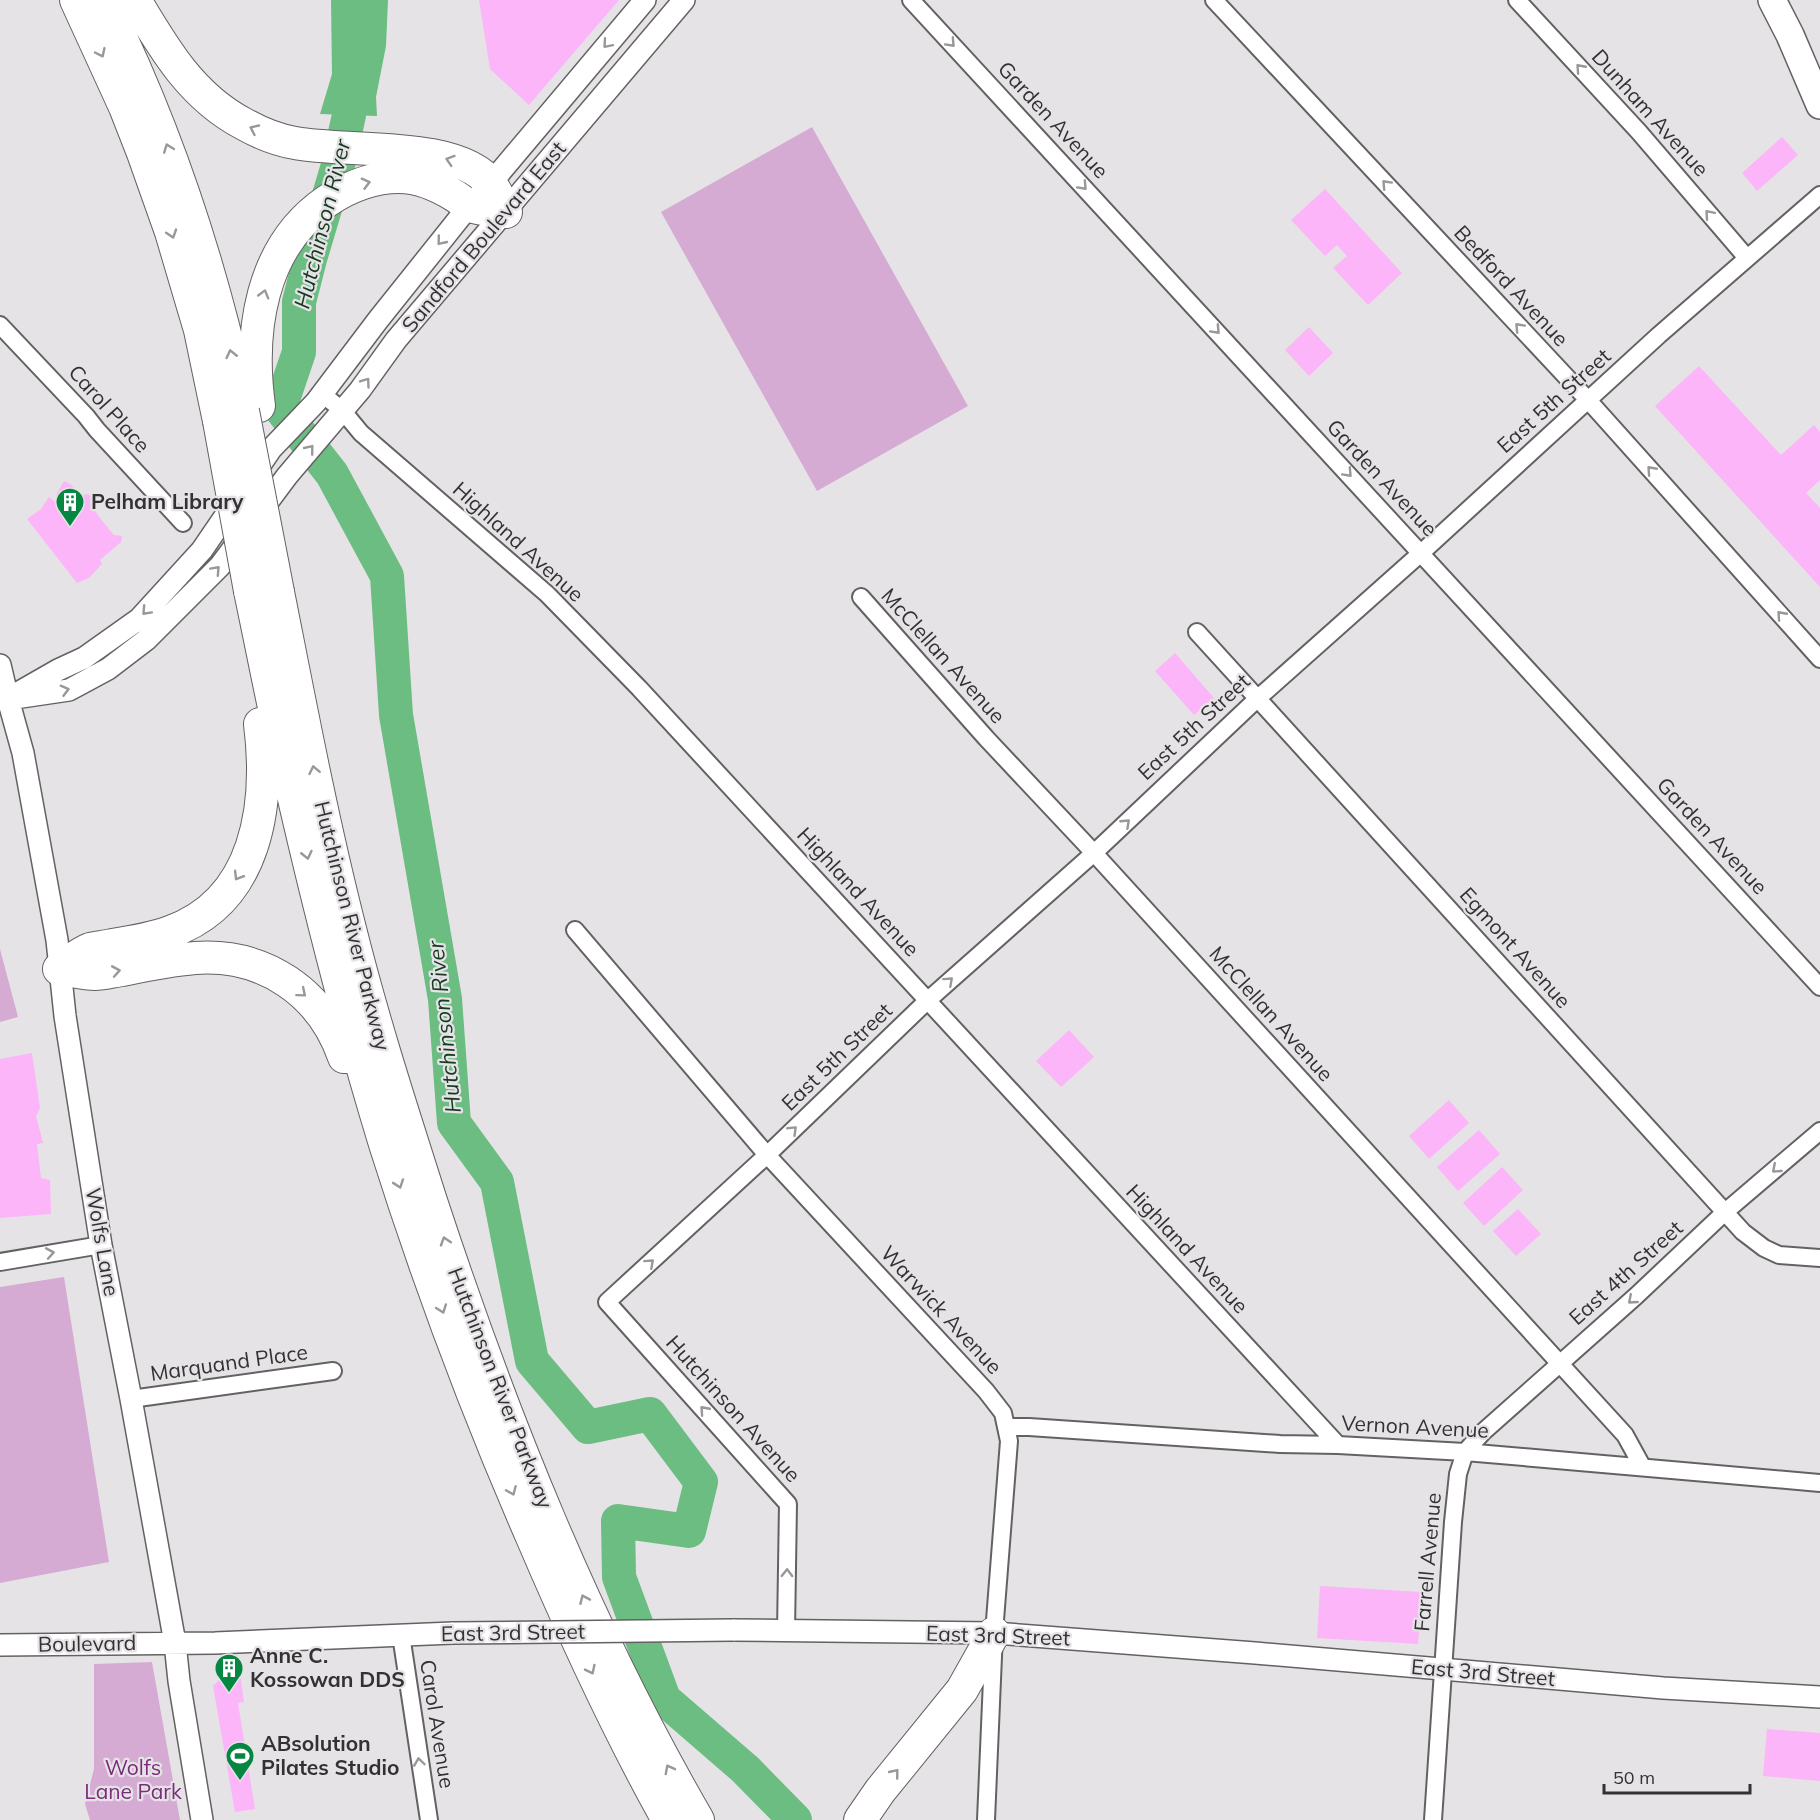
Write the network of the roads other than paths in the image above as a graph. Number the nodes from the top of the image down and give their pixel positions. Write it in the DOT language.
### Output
graph roads {
  1 [pos="76,0"];
  2 [pos="103,0"];
  3 [pos="135,0"];
  4 [pos="645,0"];
  5 [pos="684,0"];
  6 [pos="911,0"];
  7 [pos="1214,0"];
  8 [pos="1517,0"];
  9 [pos="1772,0"];
  10 [pos="1820,105"];
  11 [pos="403,164"];
  12 [pos="491,183"];
  13 [pos="1820,195"];
  14 [pos="469,206"];
  15 [pos="506,212"];
  16 [pos="1748,258"];
  17 [pos="0,325"];
  18 [pos="318,397"];
  19 [pos="1588,400"];
  20 [pos="337,415"];
  21 [pos="241,416"];
  22 [pos="183,523"];
  23 [pos="1421,553"];
  24 [pos="264,591"];
  25 [pos="861,597"];
  26 [pos="1197,632"];
  27 [pos="259,633"];
  28 [pos="1820,659"];
  29 [pos="0,665"];
  30 [pos="1257,699"];
  31 [pos="4,701"];
  32 [pos="1094,853"];
  33 [pos="575,930"];
  34 [pos="59,969"];
  35 [pos="1820,987"];
  36 [pos="927,1001"];
  37 [pos="1820,1131"];
  38 [pos="386,1146"];
  39 [pos="767,1155"];
  40 [pos="1725,1212"];
  41 [pos="101,1245"];
  42 [pos="1820,1258"];
  43 [pos="0,1262"];
  44 [pos="607,1302"];
  45 [pos="1559,1363"];
  46 [pos="333,1371"];
  47 [pos="131,1399"];
  48 [pos="1007,1427"];
  49 [pos="1338,1445"];
  50 [pos="1465,1452"];
  51 [pos="1642,1466"];
  52 [pos="1820,1483"];
  53 [pos="786,1632"];
  54 [pos="994,1633"];
  55 [pos="401,1635"];
  56 [pos="175,1643"];
  57 [pos="0,1645"];
  58 [pos="1442,1670"];
  59 [pos="1820,1697"];
  60 [pos="202,1820"];
  61 [pos="429,1820"];
  62 [pos="668,1820"];
  63 [pos="698,1820"];
  64 [pos="860,1820"];
  65 [pos="986,1820"];
  66 [pos="1432,1820"];
  1 -- 21 [label="highway, Hutchinson River Parkway, one-way"];
  21 -- 2 [label="highway, Hutchinson River Parkway, one-way"];
  11 -- 3 [label="highway, one-way"];
  4 -- 12 [label="street, Sandford Boulevard East, one-way"];
  5 -- 15 [label="street, Sandford Boulevard East"];
  6 -- 23 [label="street, Garden Avenue, one-way"];
  19 -- 7 [label="street, Bedford Avenue, one-way"];
  16 -- 8 [label="street, Dunham Avenue, one-way"];
  9 -- 10 [label="main road"];
  12 -- 11 [label="highway, one-way"];
  11 -- 14 [label="highway"];
  21 -- 11 [label="highway, one-way"];
  12 -- 14 [label="street, Sandford Boulevard East"];
  12 -- 15 [label="highway"];
  13 -- 16 [label="street, East 5th Street"];
  14 -- 15 [label="highway"];
  14 -- 18 [label="street, Sandford Boulevard East, one-way"];
  20 -- 15 [label="street, Sandford Boulevard East, one-way"];
  16 -- 19 [label="street, East 5th Street"];
  17 -- 22 [label="street, Carol Place"];
  18 -- 20 [label="street, Highland Avenue"];
  18 -- 31 [label="street, Sandford Boulevard East, one-way"];
  19 -- 23 [label="street, East 5th Street"];
  28 -- 19 [label="street, Bedford Avenue, one-way"];
  31 -- 20 [label="street, Sandford Boulevard East, one-way"];
  20 -- 36 [label="street, Highland Avenue"];
  21 -- 24 [label="highway, Hutchinson River Parkway, bridge"];
  21 -- 24 [label="highway, bridge"];
  23 -- 30 [label="street, East 5th Street"];
  23 -- 35 [label="street, Garden Avenue"];
  24 -- 27 [label="highway, Hutchinson River Parkway"];
  63 -- 24 [label="highway, Hutchinson River Parkway, one-way"];
  25 -- 32 [label="street, McClellan Avenue"];
  26 -- 30 [label="street, Egmont Avenue"];
  27 -- 34 [label="highway, one-way"];
  27 -- 38 [label="highway, Hutchinson River Parkway, one-way"];
  29 -- 31 [label="street, Wolfs Lane"];
  32 -- 30 [label="street, East 5th Street, one-way"];
  30 -- 40 [label="street, Egmont Avenue"];
  31 -- 34 [label="street, Wolfs Lane"];
  36 -- 32 [label="street, East 5th Street, one-way"];
  32 -- 45 [label="street, McClellan Avenue"];
  33 -- 39 [label="street, Warwick Avenue"];
  34 -- 38 [label="highway, one-way"];
  34 -- 41 [label="street, Wolfs Lane"];
  39 -- 36 [label="street, East 5th Street, one-way"];
  36 -- 49 [label="street, Highland Avenue"];
  37 -- 40 [label="street, East 4th Street, one-way"];
  38 -- 62 [label="highway, Hutchinson River Parkway, one-way"];
  44 -- 39 [label="street, East 5th Street, one-way"];
  39 -- 48 [label="street, Warwick Avenue"];
  40 -- 42 [label="street, Egmont Avenue"];
  40 -- 45 [label="street, East 4th Street, one-way"];
  43 -- 41 [label="street, one-way"];
  41 -- 47 [label="street, Wolfs Lane"];
  53 -- 44 [label="street, Hutchinson Avenue, one-way"];
  45 -- 50 [label="street, East 4th Street"];
  45 -- 51 [label="street, McClellan Avenue"];
  46 -- 47 [label="street, Marquand Place"];
  47 -- 56 [label="street, Wolfs Lane"];
  48 -- 49 [label="street, Vernon Avenue"];
  48 -- 54 [label="street, Warwick Avenue"];
  49 -- 50 [label="street, Vernon Avenue"];
  50 -- 51 [label="street, Vernon Avenue"];
  50 -- 58 [label="street, Farrell Avenue"];
  51 -- 52 [label="street, Vernon Avenue"];
  53 -- 54 [label="street, East 3rd Street"];
  53 -- 55 [label="street, East 3rd Street, bridge"];
  54 -- 58 [label="street, East 3rd Street"];
  64 -- 54 [label="highway, one-way"];
  54 -- 65 [label="street, Warwick Avenue"];
  55 -- 56 [label="street, East 3rd Street"];
  61 -- 55 [label="street, Carol Avenue, one-way"];
  56 -- 57 [label="street, Boulevard"];
  56 -- 60 [label="street, Wolfs Lane"];
  58 -- 59 [label="street, East 3rd Street"];
  58 -- 66 [label="street, Farrell Avenue"];
}
